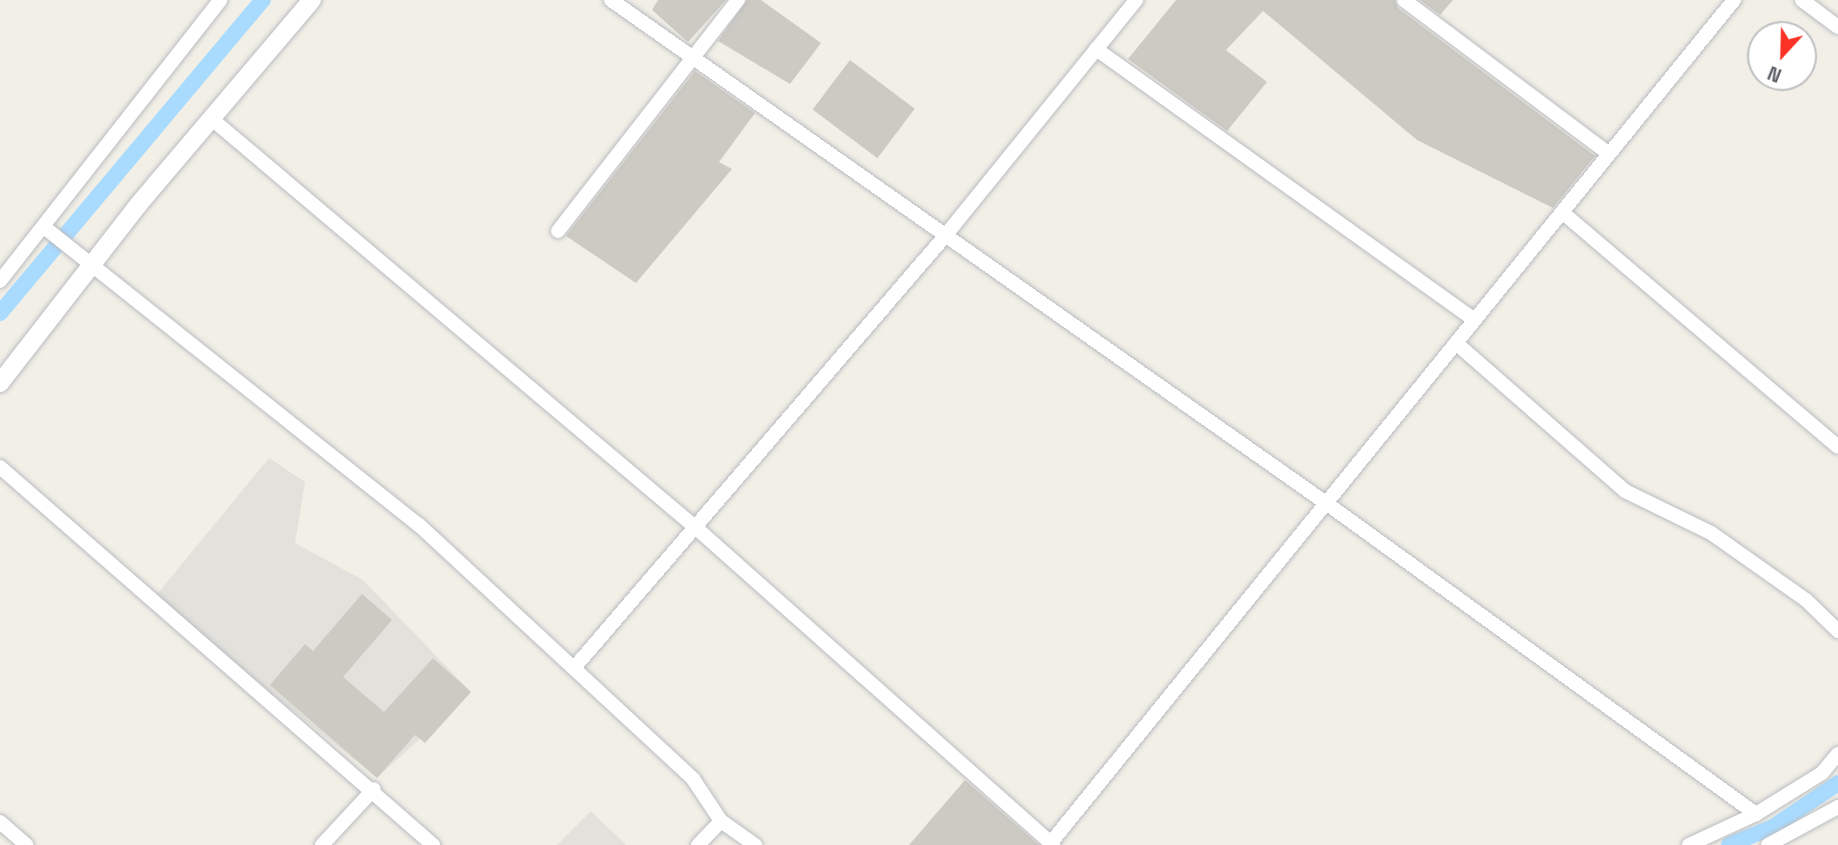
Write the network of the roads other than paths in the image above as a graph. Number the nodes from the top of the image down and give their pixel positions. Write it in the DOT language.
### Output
graph roads {
  1 [pos="219,0"];
  2 [pos="312,0"];
  3 [pos="611,0"];
  4 [pos="738,0"];
  5 [pos="1136,0"];
  6 [pos="1404,0"];
  7 [pos="1734,0"];
  8 [pos="1802,0"];
  9 [pos="1838,27"];
  10 [pos="1096,49"];
  11 [pos="693,57"];
  12 [pos="214,120"];
  13 [pos="1609,154"];
  14 [pos="1562,212"];
  15 [pos="50,231"];
  16 [pos="558,231"];
  17 [pos="945,236"];
  18 [pos="92,266"];
  19 [pos="0,281"];
  20 [pos="1474,320"];
  21 [pos="1456,343"];
  22 [pos="0,383"];
  23 [pos="1838,447"];
  24 [pos="0,467"];
  25 [pos="1326,503"];
  26 [pos="695,527"];
  27 [pos="1838,631"];
  28 [pos="574,668"];
  29 [pos="1838,754"];
  30 [pos="374,789"];
  31 [pos="1838,807"];
  32 [pos="1756,814"];
  33 [pos="721,821"];
  34 [pos="0,822"];
  35 [pos="1051,844"];
  36 [pos="26,845"];
  37 [pos="322,845"];
  38 [pos="433,845"];
  39 [pos="698,845"];
  40 [pos="755,845"];
  41 [pos="1689,845"];
  42 [pos="1768,845"];
  1 -- 15 [label="street"];
  2 -- 12 [label="street"];
  3 -- 11 [label="street"];
  4 -- 11 [label="street"];
  5 -- 10 [label="street"];
  6 -- 13 [label="street"];
  7 -- 13 [label="street"];
  8 -- 9 [label="street"];
  10 -- 17 [label="street"];
  10 -- 20 [label="street"];
  11 -- 16 [label="street"];
  11 -- 17 [label="street"];
  12 -- 18 [label="street"];
  12 -- 26 [label="street"];
  13 -- 14 [label="street"];
  14 -- 20 [label="street"];
  14 -- 23 [label="street"];
  15 -- 18 [label="street"];
  15 -- 19 [label="street"];
  17 -- 25 [label="street"];
  17 -- 26 [label="street"];
  18 -- 22 [label="street"];
  18 -- 28 [label="street"];
  20 -- 21 [label="street"];
  21 -- 25 [label="street"];
  21 -- 27 [label="street"];
  24 -- 30 [label="street"];
  25 -- 32 [label="street"];
  25 -- 35 [label="street"];
  26 -- 28 [label="street"];
  26 -- 35 [label="street"];
  28 -- 33 [label="street"];
  29 -- 32 [label="street"];
  30 -- 37 [label="street"];
  30 -- 38 [label="street"];
  31 -- 42 [label="street"];
  32 -- 41 [label="street"];
  33 -- 39 [label="street"];
  33 -- 40 [label="street"];
  34 -- 36 [label="street"];
}
